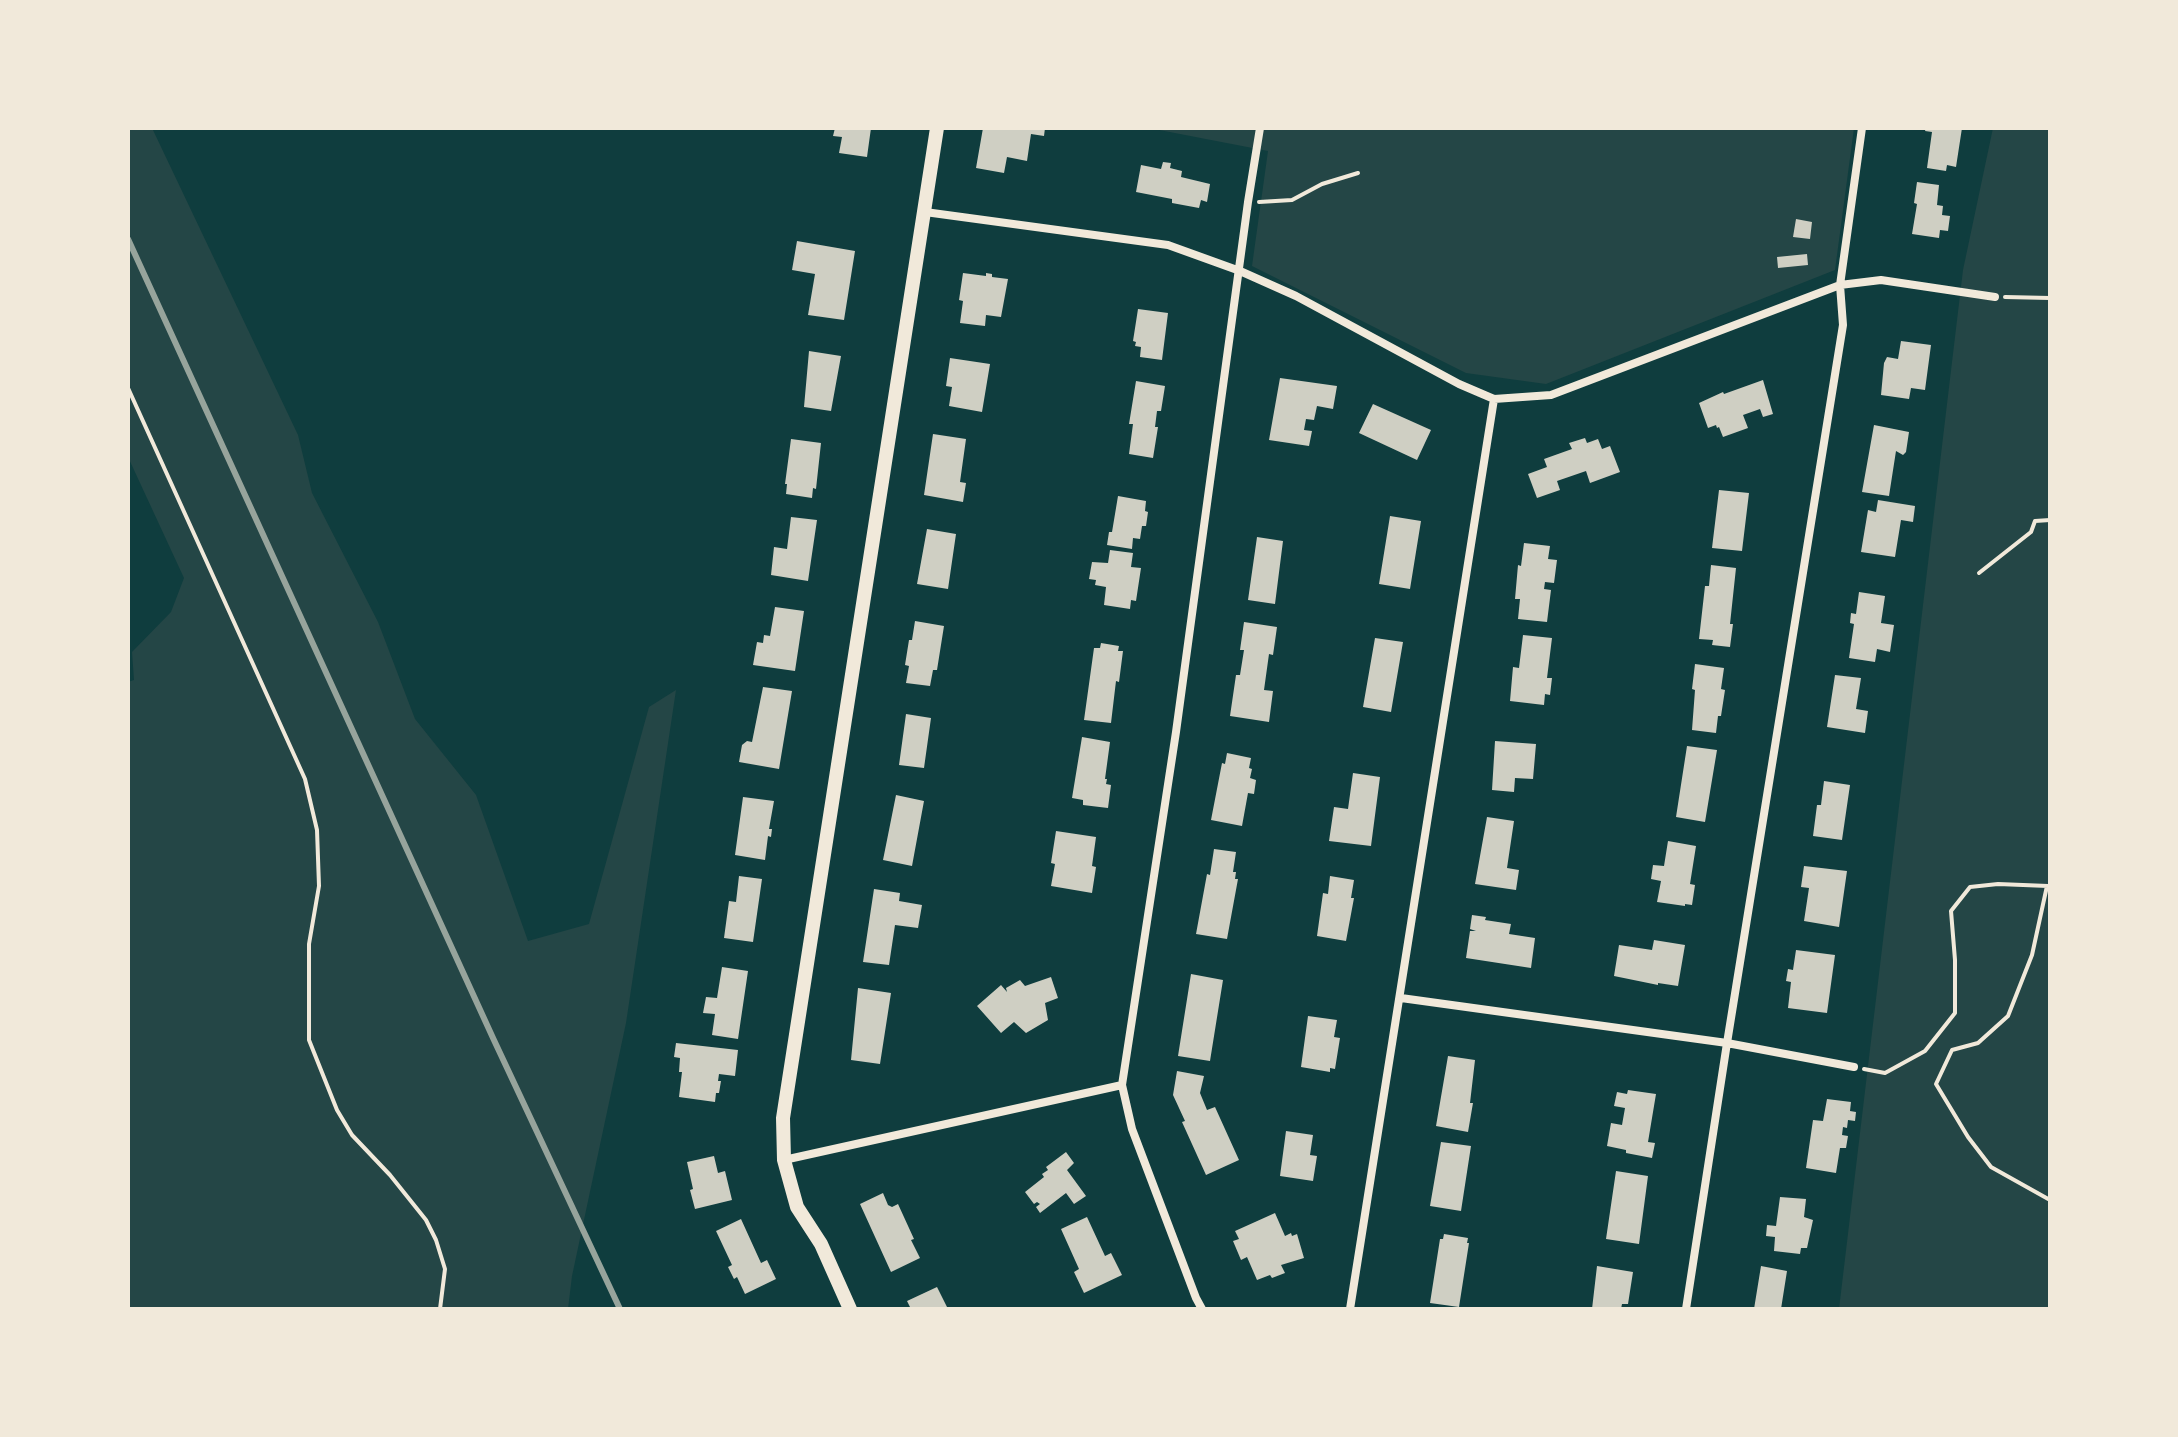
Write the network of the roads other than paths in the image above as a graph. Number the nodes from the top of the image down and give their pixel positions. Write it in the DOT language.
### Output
graph roads {
  1 [pos="937,128"];
  2 [pos="1260,128"];
  3 [pos="1862,128"];
  4 [pos="925,212"];
  5 [pos="1240,271"];
  6 [pos="1840,285"];
  7 [pos="1995,297"];
  8 [pos="1494,399"];
  9 [pos="1401,998"];
  10 [pos="1727,1043"];
  11 [pos="1854,1067"];
  12 [pos="1122,1085"];
  13 [pos="784,1160"];
  14 [pos="850,1309"];
  15 [pos="1202,1309"];
  16 [pos="1350,1309"];
  17 [pos="1686,1309"];
  1 -- 4 [label="street"];
  2 -- 5 [label="street"];
  3 -- 6 [label="street"];
  4 -- 5 [label="street"];
  4 -- 13 [label="street"];
  5 -- 8 [label="street"];
  5 -- 12 [label="street"];
  6 -- 7 [label="street"];
  6 -- 8 [label="street"];
  6 -- 10 [label="street"];
  8 -- 9 [label="street"];
  9 -- 10 [label="street"];
  9 -- 16 [label="street"];
  10 -- 11 [label="street"];
  10 -- 17 [label="street"];
  12 -- 13 [label="street"];
  12 -- 15 [label="street"];
  13 -- 14 [label="street"];
}
